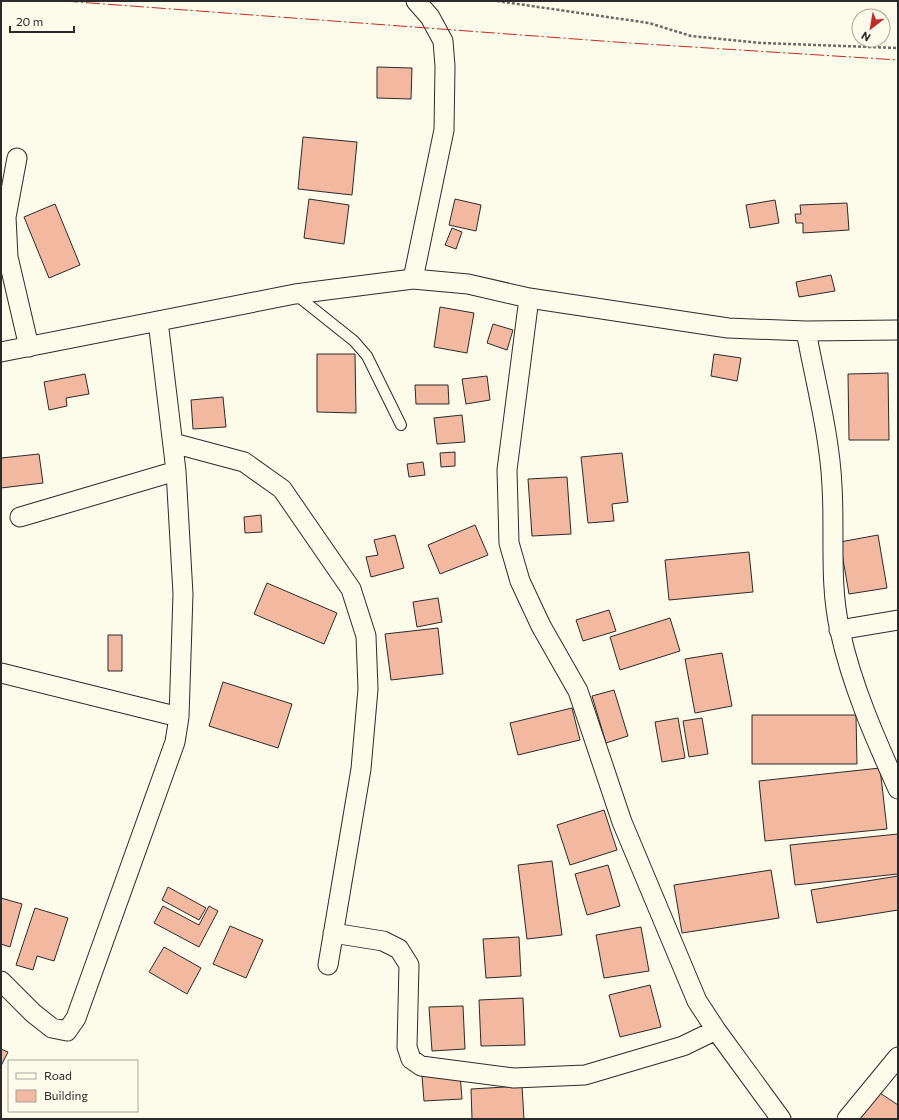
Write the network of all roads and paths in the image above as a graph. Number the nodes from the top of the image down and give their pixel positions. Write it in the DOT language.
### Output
graph roads {
  1 [pos="416,1"];
  2 [pos="498,1"];
  3 [pos="898,48"];
  4 [pos="18,158"];
  5 [pos="413,279"];
  6 [pos="295,294"];
  7 [pos="529,298"];
  8 [pos="158,321"];
  9 [pos="898,330"];
  10 [pos="806,331"];
  11 [pos="29,348"];
  12 [pos="1,352"];
  13 [pos="402,425"];
  14 [pos="173,443"];
  15 [pos="176,471"];
  16 [pos="20,517"];
  17 [pos="898,620"];
  18 [pos="839,630"];
  19 [pos="1,673"];
  20 [pos="179,717"];
  21 [pos="898,789"];
  22 [pos="333,933"];
  23 [pos="328,965"];
  24 [pos="1,981"];
  25 [pos="716,1030"];
  26 [pos="898,1057"];
  27 [pos="782,1119"];
  28 [pos="848,1119"];
  1 -- 5 [label="street"];
  2 -- 3 [label="path"];
  4 -- 11 [label="street"];
  5 -- 6 [label="street"];
  5 -- 7 [label="street"];
  6 -- 8 [label="street"];
  6 -- 13 [label="lane"];
  7 -- 10 [label="street"];
  7 -- 25 [label="street"];
  8 -- 11 [label="street"];
  8 -- 14 [label="street"];
  9 -- 10 [label="street"];
  10 -- 18 [label="street"];
  11 -- 12 [label="street"];
  14 -- 15 [label="street"];
  14 -- 22 [label="street"];
  15 -- 16 [label="street"];
  15 -- 20 [label="street"];
  17 -- 18 [label="street"];
  18 -- 21 [label="street"];
  19 -- 20 [label="street"];
  20 -- 24 [label="street"];
  22 -- 23 [label="street"];
  22 -- 25 [label="street"];
  25 -- 27 [label="street"];
  26 -- 28 [label="street"];
}
